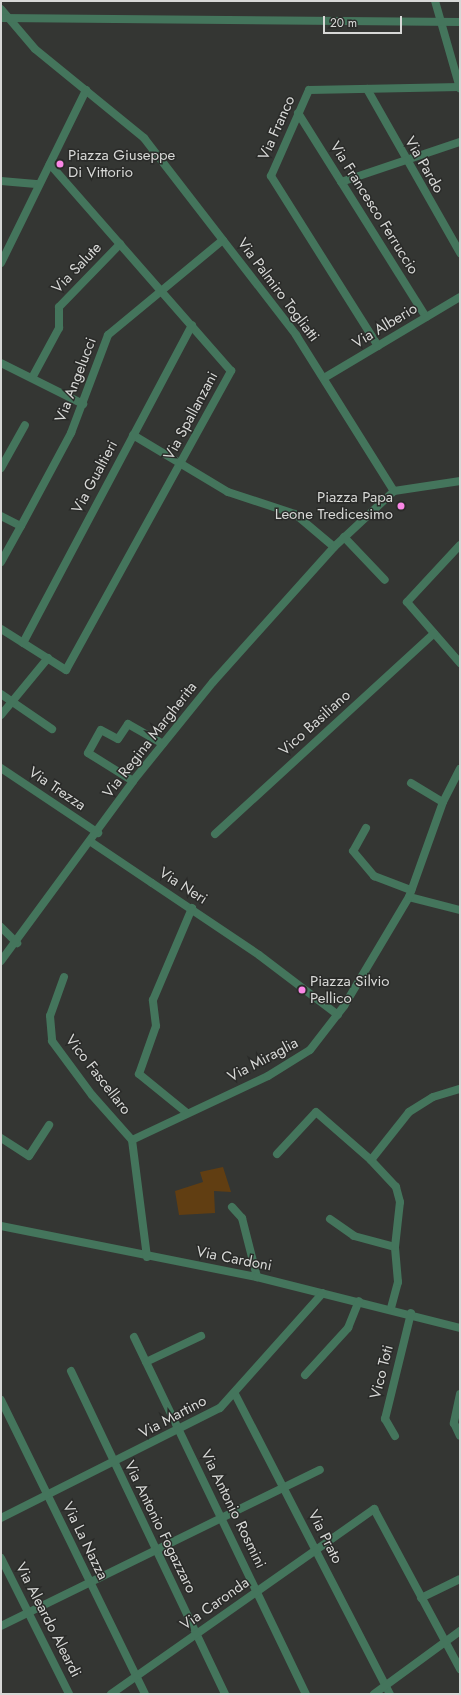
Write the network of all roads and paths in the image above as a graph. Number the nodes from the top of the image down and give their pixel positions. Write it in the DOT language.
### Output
graph roads {
  1 [pos="435,1"];
  2 [pos="1,9"];
  3 [pos="1,18"];
  4 [pos="11,19"];
  5 [pos="442,21"];
  6 [pos="460,22"];
  7 [pos="460,88"];
  8 [pos="367,89"];
  9 [pos="86,90"];
  10 [pos="298,113"];
  11 [pos="460,142"];
  12 [pos="405,160"];
  13 [pos="50,164"];
  14 [pos="1,181"];
  15 [pos="340,182"];
  16 [pos="39,184"];
  17 [pos="223,240"];
  18 [pos="120,244"];
  19 [pos="460,253"];
  20 [pos="1,263"];
  21 [pos="161,290"];
  22 [pos="459,301"];
  23 [pos="426,317"];
  24 [pos="192,325"];
  25 [pos="378,346"];
  26 [pos="1,363"];
  27 [pos="32,378"];
  28 [pos="324,378"];
  29 [pos="83,404"];
  30 [pos="25,425"];
  31 [pos="134,436"];
  32 [pos="181,465"];
  33 [pos="1,468"];
  34 [pos="460,481"];
  35 [pos="394,491"];
  36 [pos="1,516"];
  37 [pos="21,526"];
  38 [pos="344,537"];
  39 [pos="460,545"];
  40 [pos="334,547"];
  41 [pos="1,562"];
  42 [pos="385,580"];
  43 [pos="1,629"];
  44 [pos="434,633"];
  45 [pos="23,643"];
  46 [pos="48,658"];
  47 [pos="460,663"];
  48 [pos="1,694"];
  49 [pos="12,702"];
  50 [pos="1,715"];
  51 [pos="52,729"];
  52 [pos="163,744"];
  53 [pos="1,768"];
  54 [pos="460,769"];
  55 [pos="133,781"];
  56 [pos="411,783"];
  57 [pos="443,802"];
  58 [pos="366,828"];
  59 [pos="98,833"];
  60 [pos="215,834"];
  61 [pos="91,842"];
  62 [pos="410,894"];
  63 [pos="192,908"];
  64 [pos="460,910"];
  65 [pos="1,927"];
  66 [pos="17,943"];
  67 [pos="1,961"];
  68 [pos="64,977"];
  69 [pos="338,1015"];
  70 [pos="460,1088"];
  71 [pos="187,1113"];
  72 [pos="49,1125"];
  73 [pos="1,1138"];
  74 [pos="132,1140"];
  75 [pos="276,1154"];
  76 [pos="371,1160"];
  77 [pos="232,1207"];
  78 [pos="330,1219"];
  79 [pos="1,1226"];
  80 [pos="396,1247"];
  81 [pos="147,1257"];
  82 [pos="257,1277"];
  83 [pos="323,1293"];
  84 [pos="359,1301"];
  85 [pos="391,1308"];
  86 [pos="411,1313"];
  87 [pos="460,1328"];
  88 [pos="201,1336"];
  89 [pos="134,1337"];
  90 [pos="146,1362"];
  91 [pos="70,1371"];
  92 [pos="305,1375"];
  93 [pos="235,1394"];
  94 [pos="460,1394"];
  95 [pos="1,1400"];
  96 [pos="179,1431"];
  97 [pos="395,1436"];
  98 [pos="460,1436"];
  99 [pos="114,1463"];
  100 [pos="320,1470"];
  101 [pos="283,1487"];
  102 [pos="47,1495"];
  103 [pos="1,1518"];
  104 [pos="221,1518"];
  105 [pos="156,1550"];
  106 [pos="316,1550"];
  107 [pos="1,1558"];
  108 [pos="460,1579"];
  109 [pos="90,1582"];
  110 [pos="257,1591"];
  111 [pos="421,1598"];
  112 [pos="28,1612"];
  113 [pos="1,1626"];
  114 [pos="460,1631"];
  115 [pos="196,1634"];
  116 [pos="446,1642"];
  117 [pos="460,1669"];
  118 [pos="136,1677"];
  119 [pos="386,1686"];
  120 [pos="69,1694"];
  121 [pos="111,1694"];
  122 [pos="145,1694"];
  123 [pos="225,1694"];
  124 [pos="306,1694"];
  125 [pos="374,1694"];
  126 [pos="390,1694"];
  1 -- 5 [label="street"];
  2 -- 4 [label="street, Via Palmiro Togliatti"];
  3 -- 4 [label="street"];
  4 -- 5 [label="street"];
  4 -- 9 [label="street, Via Palmiro Togliatti"];
  5 -- 6 [label="street"];
  5 -- 7 [label="street"];
  7 -- 8 [label="street, Via Franco"];
  8 -- 10 [label="street, Via Franco"];
  8 -- 12 [label="street, Via Pardo"];
  9 -- 13 [label="street"];
  9 -- 17 [label="street, Via Palmiro Togliatti"];
  10 -- 15 [label="street, Via Francesco Ferruccio"];
  10 -- 25 [label="street, Via Franco"];
  11 -- 12 [label="street"];
  12 -- 15 [label="street"];
  12 -- 19 [label="street, Via Pardo"];
  13 -- 16 [label="street"];
  13 -- 18 [label="street, Via Spallanzani"];
  14 -- 16 [label="street"];
  15 -- 23 [label="street, Via Francesco Ferruccio"];
  16 -- 20 [label="street"];
  17 -- 21 [label="street, Via Angelucci"];
  17 -- 28 [label="street, Via Palmiro Togliatti"];
  18 -- 21 [label="street, Via Spallanzani"];
  18 -- 27 [label="street, Via Salute"];
  21 -- 24 [label="street, Via Spallanzani"];
  21 -- 29 [label="street, Via Angelucci"];
  22 -- 23 [label="street, Via Alberio"];
  23 -- 25 [label="street, Via Alberio"];
  24 -- 31 [label="street, Via Gualtieri"];
  24 -- 32 [label="street, Via Spallanzani"];
  25 -- 28 [label="street, Via Alberio"];
  26 -- 27 [label="street"];
  27 -- 29 [label="street"];
  28 -- 35 [label="street, Via Palmiro Togliatti"];
  29 -- 37 [label="street, Via Angelucci"];
  30 -- 33 [label="street"];
  31 -- 32 [label="street"];
  31 -- 45 [label="street, Via Gualtieri"];
  32 -- 40 [label="street"];
  32 -- 46 [label="street, Via Spallanzani"];
  34 -- 35 [label="street"];
  35 -- 38 [label="street, Via Regina Margherita"];
  36 -- 37 [label="street"];
  37 -- 41 [label="street, Via Angelucci"];
  38 -- 40 [label="street, Via Regina Margherita"];
  38 -- 42 [label="street"];
  39 -- 44 [label="street"];
  40 -- 52 [label="street, Via Regina Margherita"];
  43 -- 45 [label="street"];
  44 -- 47 [label="street"];
  44 -- 60 [label="street, Vico Basiliano"];
  45 -- 46 [label="street"];
  46 -- 49 [label="street"];
  48 -- 49 [label="street"];
  49 -- 50 [label="street"];
  49 -- 51 [label="street"];
  52 -- 55 [label="street, Via Regina Margherita"];
  52 -- 55 [label="street"];
  53 -- 59 [label="street, Via Trezza"];
  54 -- 57 [label="street, Via Miraglia"];
  55 -- 59 [label="street, Via Regina Margherita"];
  56 -- 57 [label="street"];
  57 -- 62 [label="street, Via Miraglia"];
  58 -- 62 [label="street"];
  59 -- 61 [label="street, Via Regina Margherita"];
  61 -- 63 [label="street, Via Neri"];
  61 -- 66 [label="street, Via Regina Margherita"];
  62 -- 64 [label="street"];
  62 -- 69 [label="street, Via Miraglia"];
  63 -- 69 [label="street, Via Neri"];
  63 -- 71 [label="street"];
  65 -- 66 [label="street"];
  66 -- 67 [label="street, Via Regina Margherita"];
  68 -- 74 [label="street, Vico Fascellaro"];
  69 -- 71 [label="street, Via Miraglia"];
  70 -- 76 [label="street"];
  71 -- 74 [label="street, Via Miraglia"];
  72 -- 73 [label="street"];
  74 -- 81 [label="street"];
  75 -- 76 [label="street"];
  76 -- 80 [label="street"];
  77 -- 82 [label="street"];
  78 -- 80 [label="street"];
  79 -- 81 [label="street, Via Cardoni"];
  80 -- 85 [label="street"];
  81 -- 82 [label="street, Via Cardoni"];
  82 -- 83 [label="street, Via Cardoni"];
  83 -- 84 [label="street, Via Cardoni"];
  83 -- 93 [label="street, Via Martino"];
  84 -- 85 [label="street, Via Cardoni"];
  84 -- 92 [label="street"];
  85 -- 86 [label="street, Via Cardoni"];
  86 -- 87 [label="street, Via Cardoni"];
  86 -- 97 [label="street, Vico Toti"];
  88 -- 90 [label="street"];
  89 -- 90 [label="street, Via Antonio Rosmini"];
  90 -- 96 [label="street, Via Antonio Rosmini"];
  91 -- 99 [label="street, Via Antonio Fogazzaro"];
  93 -- 96 [label="street, Via Martino"];
  93 -- 101 [label="street, Via Prato"];
  94 -- 98 [label="street"];
  95 -- 102 [label="street, Via La Nazza"];
  96 -- 99 [label="street, Via Martino"];
  96 -- 104 [label="street, Via Antonio Rosmini"];
  99 -- 102 [label="street, Via Martino"];
  99 -- 105 [label="street, Via Antonio Fogazzaro"];
  100 -- 101 [label="street"];
  101 -- 104 [label="street"];
  101 -- 106 [label="street, Via Prato"];
  102 -- 103 [label="street, Via Martino"];
  102 -- 109 [label="street, Via La Nazza"];
  104 -- 105 [label="street"];
  104 -- 110 [label="street, Via Antonio Rosmini"];
  105 -- 109 [label="street"];
  105 -- 115 [label="street, Via Antonio Fogazzaro"];
  106 -- 110 [label="street, Via Caronda"];
  106 -- 111 [label="street, Via Caronda"];
  106 -- 119 [label="street, Via Prato"];
  107 -- 112 [label="street, Via Aleardo Aleardi"];
  108 -- 111 [label="street"];
  109 -- 112 [label="street"];
  109 -- 118 [label="street, Via La Nazza"];
  110 -- 115 [label="street, Via Caronda"];
  110 -- 124 [label="street, Via Antonio Rosmini"];
  111 -- 116 [label="street"];
  112 -- 113 [label="street"];
  112 -- 120 [label="street, Via Aleardo Aleardi"];
  114 -- 116 [label="street"];
  115 -- 118 [label="street, Via Caronda"];
  115 -- 123 [label="street, Via Antonio Fogazzaro"];
  116 -- 117 [label="street"];
  116 -- 119 [label="street"];
  118 -- 121 [label="street, Via Caronda"];
  118 -- 122 [label="street, Via La Nazza"];
  119 -- 125 [label="street"];
  119 -- 126 [label="street, Via Prato"];
}
